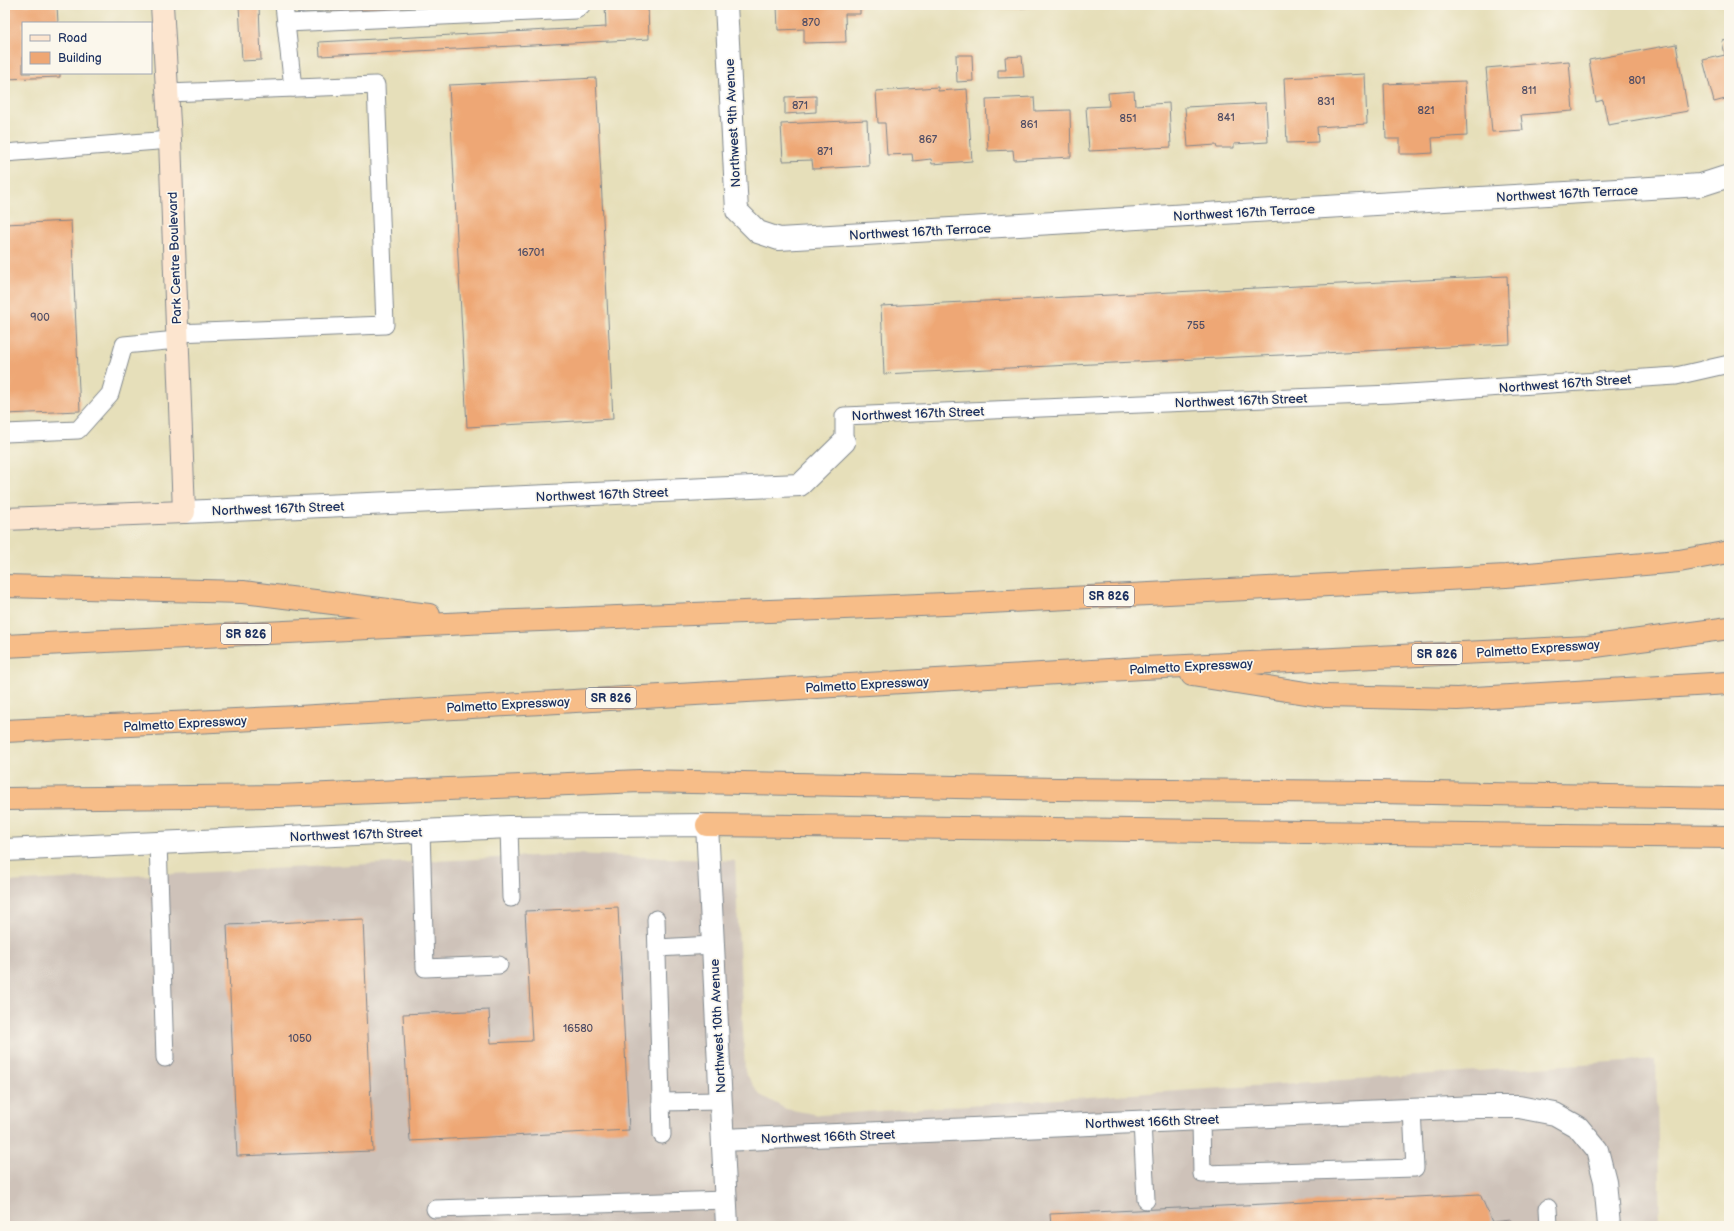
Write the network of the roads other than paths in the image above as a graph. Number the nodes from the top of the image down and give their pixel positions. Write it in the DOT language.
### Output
graph roads {
  1 [pos="162,5"];
  2 [pos="284,5"];
  3 [pos="582,5"];
  4 [pos="726,5"];
  5 [pos="286,23"];
  6 [pos="293,88"];
  7 [pos="167,93"];
  8 [pos="170,140"];
  9 [pos="5,153"];
  10 [pos="1729,176"];
  11 [pos="758,232"];
  12 [pos="176,336"];
  13 [pos="1729,364"];
  14 [pos="5,433"];
  15 [pos="844,442"];
  16 [pos="184,512"];
  17 [pos="5,519"];
  18 [pos="1729,552"];
  19 [pos="5,586"];
  20 [pos="488,622"];
  21 [pos="1729,628"];
  22 [pos="5,646"];
  23 [pos="1143,668"];
  24 [pos="1729,683"];
  25 [pos="5,731"];
  26 [pos="1729,798"];
  27 [pos="5,799"];
  28 [pos="707,825"];
  29 [pos="509,827"];
  30 [pos="421,831"];
  31 [pos="1729,837"];
  32 [pos="158,842"];
  33 [pos="5,850"];
  34 [pos="511,898"];
  35 [pos="656,919"];
  36 [pos="713,945"];
  37 [pos="657,948"];
  38 [pos="499,965"];
  39 [pos="165,1058"];
  40 [pos="720,1101"];
  41 [pos="661,1102"];
  42 [pos="1412,1110"];
  43 [pos="1201,1119"];
  44 [pos="1142,1122"];
  45 [pos="662,1135"];
  46 [pos="723,1140"];
  47 [pos="726,1200"];
  48 [pos="1146,1200"];
  49 [pos="1548,1208"];
  50 [pos="435,1209"];
  51 [pos="727,1226"];
  52 [pos="1549,1226"];
  53 [pos="1609,1226"];
  1 -- 7 [label="street, Park Centre Boulevard"];
  2 -- 5 [label="lane"];
  3 -- 5 [label="lane"];
  4 -- 11 [label="street, Northwest 9th Avenue"];
  5 -- 6 [label="lane"];
  6 -- 7 [label="lane"];
  6 -- 12 [label="lane"];
  7 -- 8 [label="street, Park Centre Boulevard"];
  8 -- 9 [label="lane"];
  8 -- 12 [label="street, Park Centre Boulevard"];
  10 -- 11 [label="street, Northwest 167th Terrace"];
  12 -- 14 [label="lane"];
  12 -- 16 [label="street, Park Centre Boulevard"];
  13 -- 15 [label="lane, Northwest 167th Street"];
  15 -- 16 [label="street, Northwest 167th Street"];
  16 -- 17 [label="street, Northwest 167th Street"];
  18 -- 20 [label="highway, SR 826"];
  19 -- 20 [label="highway"];
  20 -- 22 [label="highway, SR 826"];
  21 -- 23 [label="highway, Palmetto Expressway / SR 826"];
  23 -- 24 [label="highway"];
  23 -- 25 [label="highway, Palmetto Expressway / SR 826"];
  26 -- 27 [label="highway"];
  28 -- 29 [label="street, Northwest 167th Street"];
  28 -- 31 [label="highway"];
  28 -- 36 [label="street, Northwest 10th Avenue"];
  29 -- 30 [label="street, Northwest 167th Street"];
  29 -- 34 [label="lane"];
  30 -- 32 [label="street, Northwest 167th Street"];
  30 -- 38 [label="lane"];
  32 -- 33 [label="street, Northwest 167th Street"];
  32 -- 39 [label="lane"];
  35 -- 37 [label="lane"];
  36 -- 37 [label="lane"];
  36 -- 40 [label="street, Northwest 10th Avenue"];
  37 -- 41 [label="lane"];
  40 -- 41 [label="lane"];
  40 -- 46 [label="street, Northwest 10th Avenue"];
  41 -- 45 [label="lane"];
  42 -- 43 [label="street, Northwest 166th Street"];
  42 -- 43 [label="lane"];
  42 -- 53 [label="street, Northwest 166th Street"];
  43 -- 44 [label="street, Northwest 166th Street"];
  44 -- 46 [label="street, Northwest 166th Street"];
  44 -- 48 [label="lane"];
  46 -- 47 [label="street, Northwest 10th Avenue"];
  47 -- 50 [label="lane"];
  47 -- 51 [label="street, Northwest 10th Avenue"];
  49 -- 52 [label="lane"];
}
